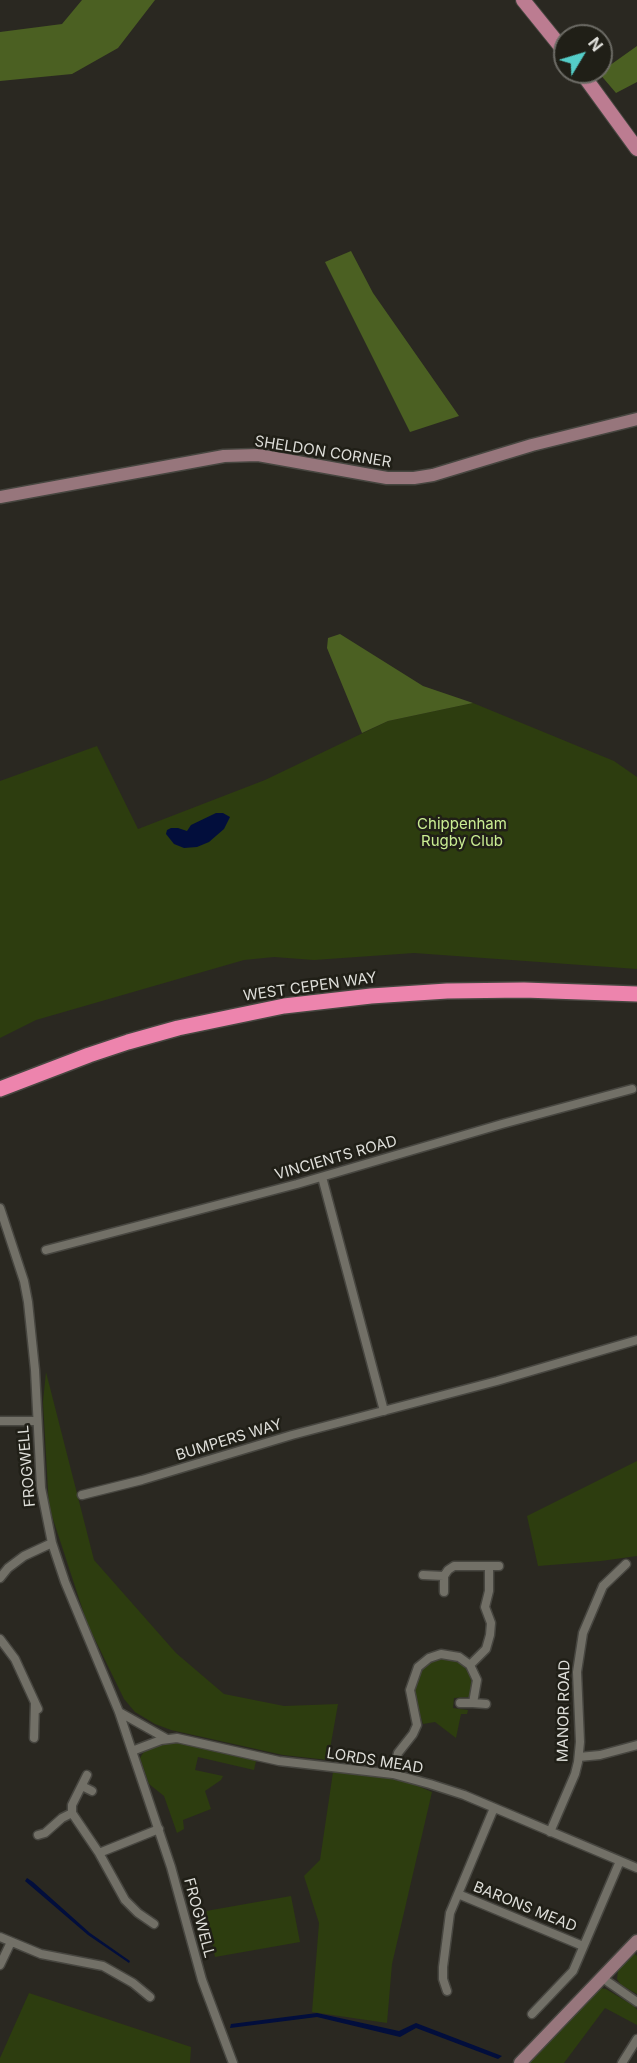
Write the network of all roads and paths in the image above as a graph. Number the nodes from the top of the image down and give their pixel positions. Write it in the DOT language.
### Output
graph roads {
  1 [pos="524,0"];
  2 [pos="553,37"];
  3 [pos="590,84"];
  4 [pos="637,149"];
  5 [pos="637,419"];
  6 [pos="0,497"];
  7 [pos="637,994"];
  8 [pos="0,1089"];
  9 [pos="632,1089"];
  10 [pos="322,1177"];
  11 [pos="0,1208"];
  12 [pos="46,1250"];
  13 [pos="637,1340"];
  14 [pos="384,1411"];
  15 [pos="0,1421"];
  16 [pos="37,1421"];
  17 [pos="82,1496"];
  18 [pos="51,1543"];
  19 [pos="626,1564"];
  20 [pos="489,1566"];
  21 [pos="499,1566"];
  22 [pos="1,1574"];
  23 [pos="423,1575"];
  24 [pos="444,1576"];
  25 [pos="444,1592"];
  26 [pos="0,1639"];
  27 [pos="470,1665"];
  28 [pos="460,1703"];
  29 [pos="473,1703"];
  30 [pos="486,1704"];
  31 [pos="119,1712"];
  32 [pos="34,1738"];
  33 [pos="167,1739"];
  34 [pos="637,1745"];
  35 [pos="132,1751"];
  36 [pos="579,1757"];
  37 [pos="393,1774"];
  38 [pos="87,1775"];
  39 [pos="82,1786"];
  40 [pos="92,1791"];
  41 [pos="494,1808"];
  42 [pos="72,1813"];
  43 [pos="159,1829"];
  44 [pos="550,1832"];
  45 [pos="38,1835"];
  46 [pos="99,1853"];
  47 [pos="620,1861"];
  48 [pos="637,1868"];
  49 [pos="458,1894"];
  50 [pos="154,1924"];
  51 [pos="0,1937"];
  52 [pos="637,1941"];
  53 [pos="11,1942"];
  54 [pos="583,1946"];
  55 [pos="0,1965"];
  56 [pos="601,1977"];
  57 [pos="447,1991"];
  58 [pos="150,1997"];
  59 [pos="637,2002"];
  60 [pos="532,2014"];
  61 [pos="637,2039"];
  62 [pos="233,2063"];
  63 [pos="520,2063"];
  64 [pos="622,2063"];
  1 -- 2 [label="main road"];
  3 -- 4 [label="main road"];
  5 -- 6 [label="street, SHELDON CORNER"];
  7 -- 8 [label="highway, WEST CEPEN WAY"];
  9 -- 10 [label="street, VINCIENTS ROAD"];
  10 -- 12 [label="street, VINCIENTS ROAD"];
  10 -- 14 [label="street"];
  11 -- 16 [label="street, FROGWELL"];
  13 -- 14 [label="street, BUMPERS WAY"];
  14 -- 17 [label="street, BUMPERS WAY"];
  15 -- 16 [label="street"];
  16 -- 18 [label="street, FROGWELL"];
  18 -- 22 [label="street"];
  18 -- 31 [label="street, FROGWELL"];
  19 -- 36 [label="street, MANOR ROAD"];
  20 -- 21 [label="street"];
  20 -- 24 [label="street"];
  20 -- 27 [label="street"];
  23 -- 24 [label="street"];
  24 -- 25 [label="street"];
  26 -- 32 [label="street"];
  27 -- 29 [label="street"];
  27 -- 37 [label="street"];
  28 -- 29 [label="street"];
  29 -- 30 [label="street"];
  31 -- 33 [label="street"];
  31 -- 35 [label="street, FROGWELL"];
  33 -- 35 [label="street, LORDS MEAD"];
  33 -- 37 [label="street, LORDS MEAD"];
  34 -- 36 [label="street"];
  35 -- 43 [label="street, FROGWELL"];
  36 -- 44 [label="street, MANOR ROAD"];
  37 -- 41 [label="street, LORDS MEAD"];
  38 -- 39 [label="street"];
  39 -- 40 [label="street"];
  39 -- 42 [label="street"];
  41 -- 44 [label="street, LORDS MEAD"];
  41 -- 49 [label="street, BARONS MEAD"];
  42 -- 45 [label="street"];
  42 -- 46 [label="street"];
  43 -- 46 [label="street"];
  43 -- 62 [label="street, FROGWELL"];
  44 -- 47 [label="street, LORDS MEAD"];
  46 -- 50 [label="street"];
  47 -- 48 [label="street, LORDS MEAD"];
  47 -- 54 [label="street, BARONS MEAD"];
  49 -- 54 [label="street, BARONS MEAD"];
  49 -- 57 [label="street, BARONS MEAD"];
  51 -- 53 [label="street"];
  52 -- 56 [label="street"];
  53 -- 55 [label="street"];
  53 -- 58 [label="street"];
  54 -- 60 [label="street, BARONS MEAD"];
  56 -- 59 [label="street"];
  56 -- 63 [label="street"];
  61 -- 64 [label="street"];
}
